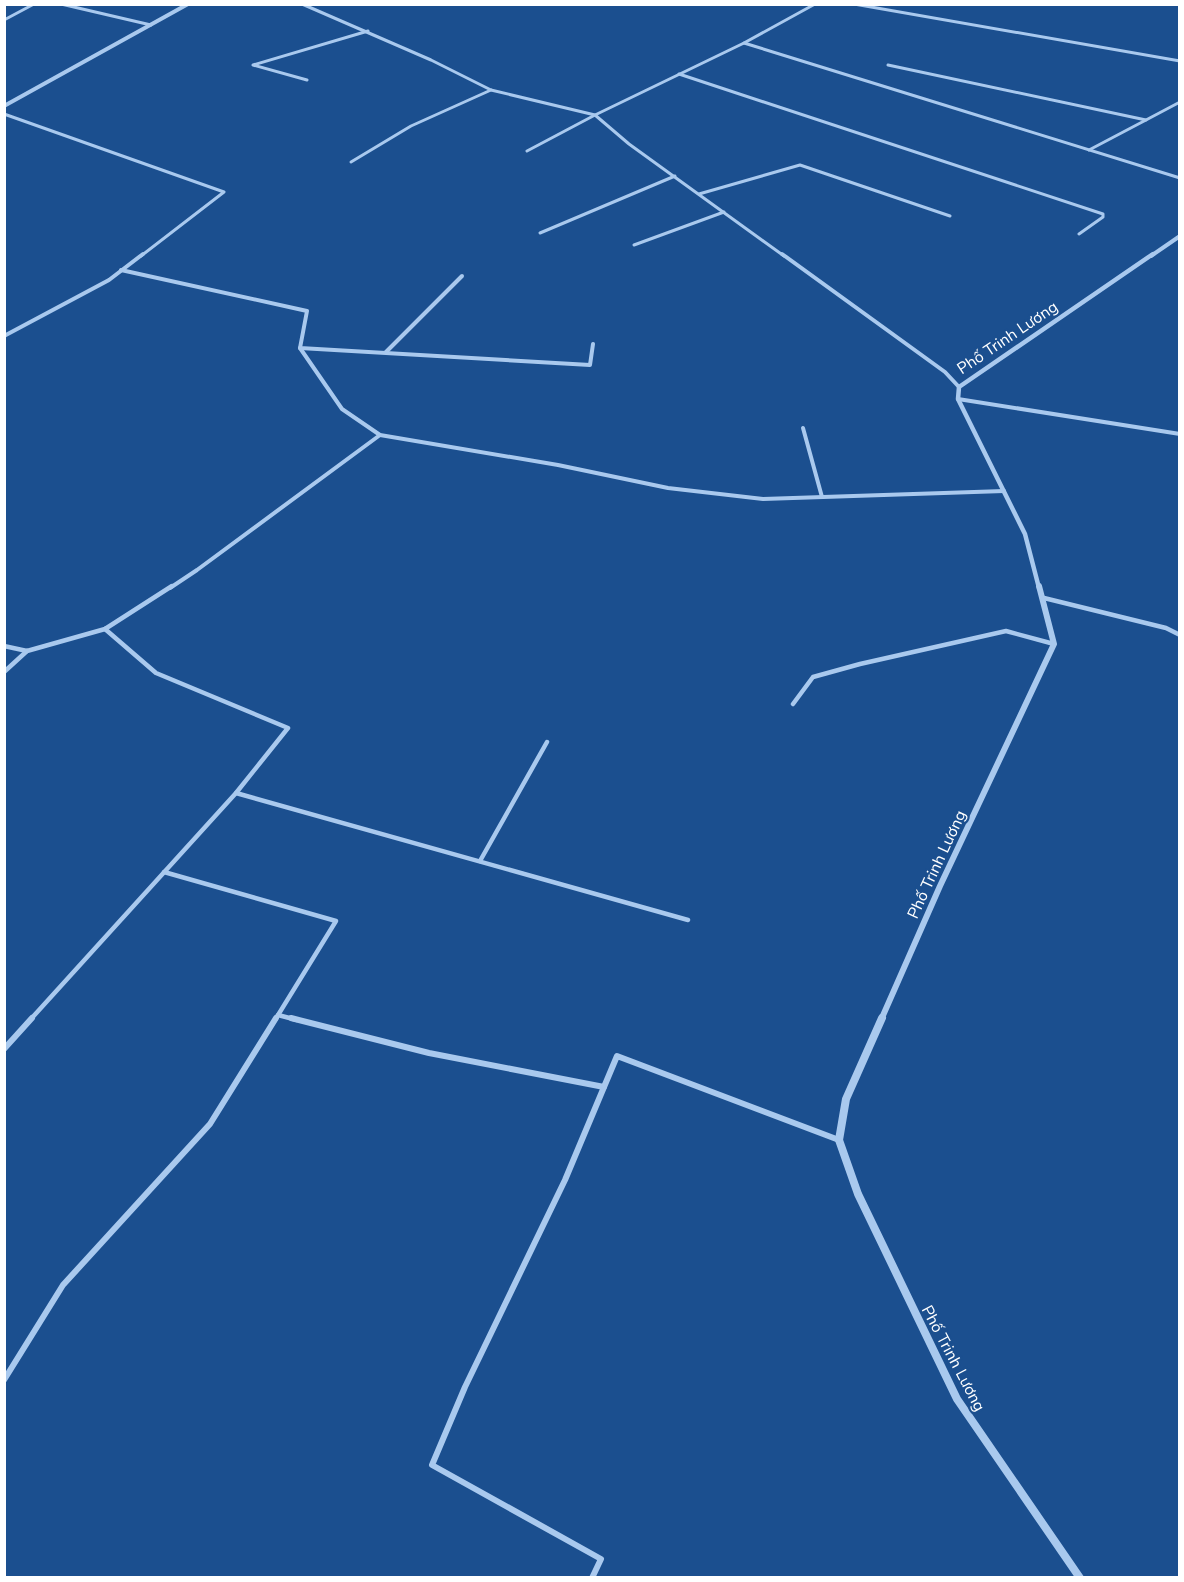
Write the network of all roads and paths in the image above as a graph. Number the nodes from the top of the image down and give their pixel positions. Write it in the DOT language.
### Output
graph roads {
  1 [pos="34,4"];
  2 [pos="61,4"];
  3 [pos="188,4"];
  4 [pos="302,4"];
  5 [pos="815,4"];
  6 [pos="854,4"];
  7 [pos="4,20"];
  8 [pos="151,25"];
  9 [pos="368,31"];
  10 [pos="744,43"];
  11 [pos="1179,61"];
  12 [pos="888,65"];
  13 [pos="679,74"];
  14 [pos="307,81"];
  15 [pos="491,90"];
  16 [pos="1179,102"];
  17 [pos="4,106"];
  18 [pos="4,114"];
  19 [pos="595,115"];
  20 [pos="1146,120"];
  21 [pos="1089,150"];
  22 [pos="527,151"];
  23 [pos="351,162"];
  24 [pos="675,176"];
  25 [pos="1179,178"];
  26 [pos="699,194"];
  27 [pos="724,212"];
  28 [pos="950,216"];
  29 [pos="540,232"];
  30 [pos="1079,234"];
  31 [pos="1179,236"];
  32 [pos="634,245"];
  33 [pos="121,270"];
  34 [pos="462,276"];
  35 [pos="4,336"];
  36 [pos="593,344"];
  37 [pos="300,348"];
  38 [pos="386,352"];
  39 [pos="959,387"];
  40 [pos="958,399"];
  41 [pos="803,428"];
  42 [pos="1179,434"];
  43 [pos="380,435"];
  44 [pos="1004,491"];
  45 [pos="822,497"];
  46 [pos="1044,598"];
  47 [pos="105,629"];
  48 [pos="1179,635"];
  49 [pos="1054,644"];
  50 [pos="4,645"];
  51 [pos="27,651"];
  52 [pos="4,672"];
  53 [pos="793,704"];
  54 [pos="547,742"];
  55 [pos="236,793"];
  56 [pos="480,861"];
  57 [pos="164,872"];
  58 [pos="688,920"];
  59 [pos="278,1015"];
  60 [pos="4,1049"];
  61 [pos="604,1087"];
  62 [pos="839,1140"];
  63 [pos="4,1380"];
  64 [pos="592,1578"];
  65 [pos="1080,1578"];
  1 -- 7 [label="lane"];
  2 -- 8 [label="lane"];
  3 -- 8 [label="street"];
  4 -- 9 [label="lane"];
  5 -- 10 [label="lane"];
  6 -- 11 [label="lane"];
  8 -- 17 [label="street"];
  9 -- 14 [label="lane"];
  9 -- 15 [label="lane"];
  10 -- 13 [label="lane"];
  10 -- 21 [label="lane"];
  12 -- 20 [label="lane"];
  13 -- 19 [label="lane"];
  13 -- 30 [label="lane"];
  15 -- 19 [label="lane"];
  15 -- 23 [label="lane"];
  16 -- 20 [label="lane"];
  18 -- 33 [label="lane"];
  19 -- 22 [label="lane"];
  19 -- 24 [label="lane"];
  20 -- 21 [label="lane"];
  21 -- 25 [label="lane"];
  24 -- 26 [label="lane"];
  24 -- 29 [label="lane"];
  26 -- 27 [label="lane"];
  26 -- 28 [label="lane"];
  27 -- 32 [label="lane"];
  27 -- 39 [label="lane"];
  31 -- 39 [label="street, Phố Trinh Lương"];
  33 -- 35 [label="lane"];
  33 -- 37 [label="lane"];
  34 -- 38 [label="lane"];
  36 -- 38 [label="lane"];
  37 -- 38 [label="lane"];
  37 -- 43 [label="lane"];
  39 -- 40 [label="street, Phố Trinh Lương"];
  40 -- 42 [label="lane"];
  40 -- 44 [label="street, Phố Trinh Lương"];
  41 -- 45 [label="lane"];
  43 -- 45 [label="lane"];
  43 -- 47 [label="lane"];
  44 -- 45 [label="lane"];
  44 -- 46 [label="street, Phố Trinh Lương"];
  46 -- 48 [label="lane"];
  46 -- 49 [label="street, Phố Trinh Lương"];
  47 -- 51 [label="lane"];
  47 -- 55 [label="lane"];
  49 -- 53 [label="lane"];
  49 -- 62 [label="street, Phố Trinh Lương"];
  50 -- 51 [label="lane"];
  51 -- 52 [label="lane"];
  54 -- 56 [label="lane"];
  55 -- 56 [label="lane"];
  55 -- 57 [label="lane"];
  56 -- 58 [label="lane"];
  57 -- 59 [label="lane"];
  57 -- 60 [label="lane"];
  59 -- 61 [label="lane"];
  59 -- 63 [label="lane"];
  61 -- 62 [label="lane"];
  61 -- 64 [label="lane"];
  62 -- 65 [label="street, Phố Trinh Lương"];
}
